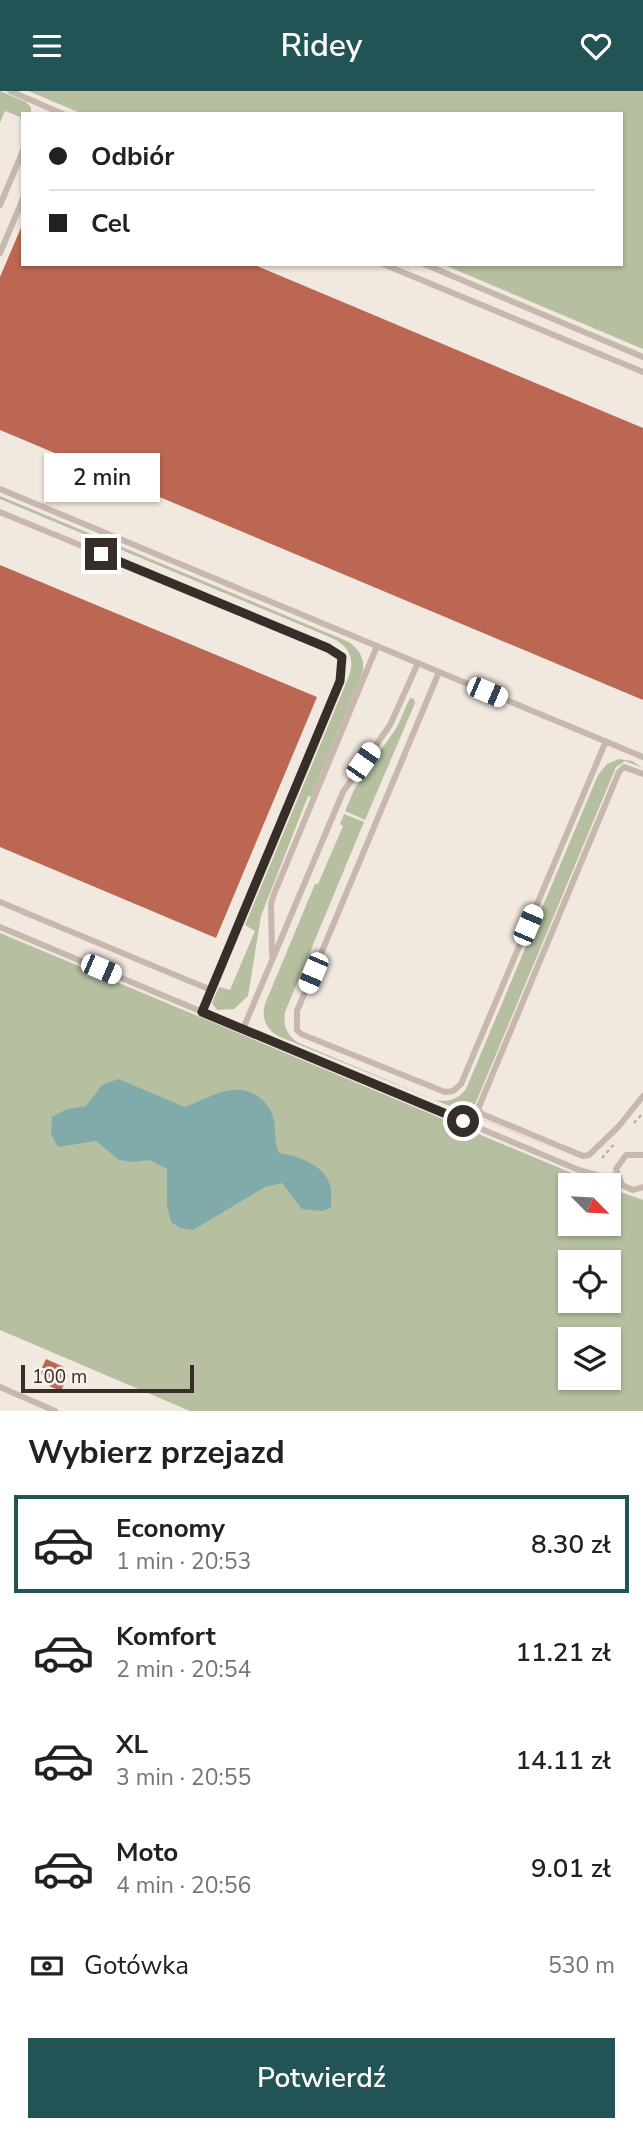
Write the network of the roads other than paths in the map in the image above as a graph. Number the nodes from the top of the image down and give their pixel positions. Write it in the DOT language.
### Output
graph roads {
  1 [pos="10,91"];
  2 [pos="43,105"];
  3 [pos="40,112"];
  4 [pos="59,112"];
  5 [pos="21,156"];
  6 [pos="21,204"];
  7 [pos="0,205"];
  8 [pos="0,253"];
  9 [pos="388,266"];
  10 [pos="429,266"];
  11 [pos="643,357"];
  12 [pos="643,372"];
  13 [pos="0,489"];
  14 [pos="0,512"];
  15 [pos="377,646"];
  16 [pos="418,663"];
  17 [pos="439,672"];
  18 [pos="606,741"];
  19 [pos="643,757"];
  20 [pos="643,774"];
  21 [pos="0,902"];
  22 [pos="0,927"];
  23 [pos="272,961"];
  24 [pos="211,990"];
  25 [pos="202,1012"];
  26 [pos="243,1029"];
  27 [pos="643,1096"];
  28 [pos="642,1152"];
  29 [pos="590,1173"];
  30 [pos="617,1173"];
  31 [pos="621,1181"];
  32 [pos="643,1187"];
  33 [pos="0,1387"];
  34 [pos="55,1411"];
  1 -- 2 [label="lane"];
  2 -- 3 [label="lane"];
  2 -- 4 [label="lane"];
  5 -- 7 [label="lane"];
  6 -- 8 [label="lane"];
  9 -- 12 [label="lane"];
  10 -- 11 [label="lane"];
  13 -- 15 [label="lane"];
  14 -- 24 [label="lane"];
  15 -- 16 [label="lane"];
  15 -- 23 [label="lane"];
  16 -- 17 [label="lane"];
  16 -- 23 [label="lane"];
  17 -- 18 [label="lane"];
  17 -- 18 [label="lane"];
  18 -- 19 [label="lane"];
  20 -- 27 [label="lane"];
  21 -- 24 [label="lane"];
  22 -- 25 [label="lane"];
  23 -- 26 [label="lane"];
  24 -- 25 [label="lane"];
  25 -- 26 [label="lane"];
  26 -- 29 [label="lane"];
  28 -- 30 [label="lane"];
  31 -- 32 [label="lane"];
  33 -- 34 [label="lane"];
}
